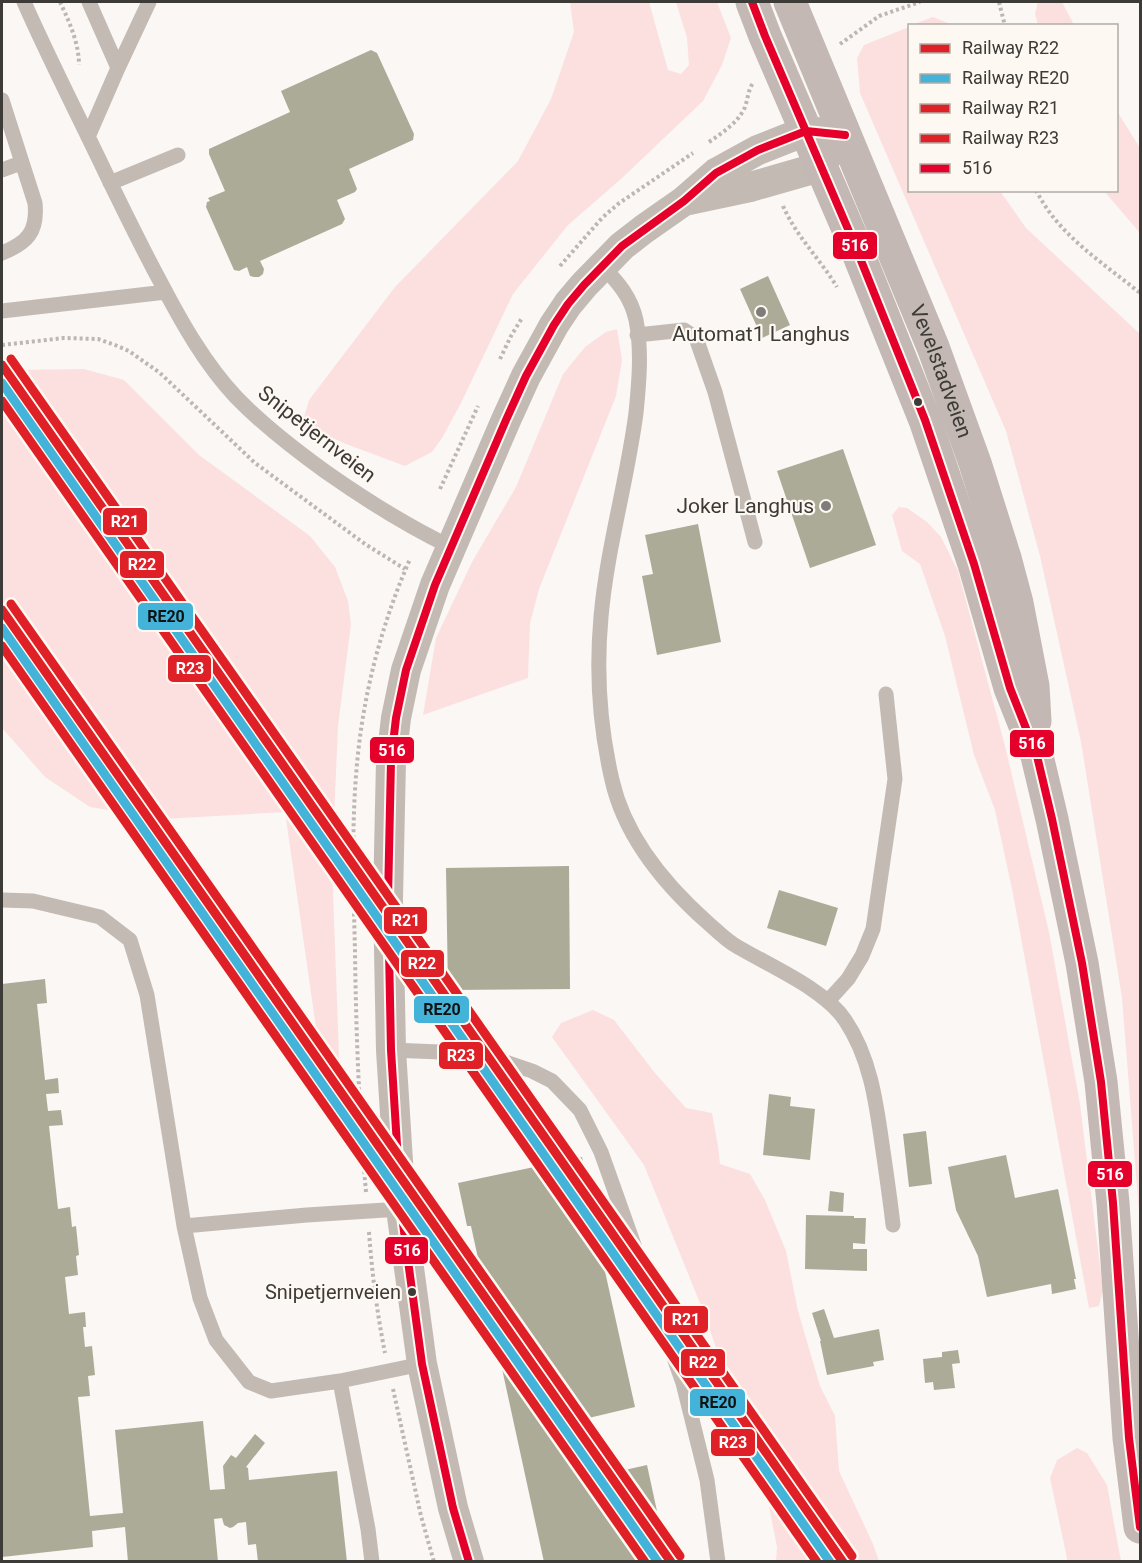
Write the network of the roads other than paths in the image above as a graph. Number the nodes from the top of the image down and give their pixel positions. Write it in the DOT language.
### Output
graph roads {
  1 [pos="24,2"];
  2 [pos="89,2"];
  3 [pos="149,2"];
  4 [pos="752,2"];
  5 [pos="790,2"];
  6 [pos="118,68"];
  7 [pos="2,100"];
  8 [pos="806,131"];
  9 [pos="845,135"];
  10 [pos="88,137"];
  11 [pos="178,155"];
  12 [pos="21,163"];
  13 [pos="820,164"];
  14 [pos="2,170"];
  15 [pos="110,183"];
  16 [pos="684,201"];
  17 [pos="2,253"];
  18 [pos="602,266"];
  19 [pos="166,292"];
  20 [pos="2,311"];
  21 [pos="637,335"];
  22 [pos="755,542"];
  23 [pos="451,547"];
  24 [pos="886,694"];
  25 [pos="1036,756"];
  26 [pos="2,900"];
  27 [pos="828,1001"];
  28 [pos="392,1050"];
  29 [pos="401,1209"];
  30 [pos="184,1226"];
  31 [pos="894,1226"];
  32 [pos="422,1364"];
  33 [pos="340,1381"];
  34 [pos="1140,1527"];
  35 [pos="372,1562"];
  36 [pos="469,1562"];
  37 [pos="718,1562"];
  1 -- 10 [label="lane, Snipetjernveien"];
  2 -- 6 [label="lane"];
  3 -- 6 [label="lane"];
  4 -- 8 [label="main road, Vevelstadveien"];
  5 -- 9 [label="main road, Vevelstadveien"];
  6 -- 10 [label="lane"];
  7 -- 12 [label="lane"];
  8 -- 9 [label="street"];
  8 -- 13 [label="main road, Vevelstadveien"];
  8 -- 16 [label="street"];
  9 -- 13 [label="street"];
  9 -- 25 [label="main road, Vevelstadveien"];
  10 -- 15 [label="lane, Snipetjernveien"];
  11 -- 15 [label="lane"];
  12 -- 14 [label="lane"];
  12 -- 17 [label="lane"];
  13 -- 16 [label="street"];
  13 -- 25 [label="main road, Vevelstadveien"];
  15 -- 19 [label="lane, Snipetjernveien"];
  16 -- 18 [label="street"];
  18 -- 21 [label="lane"];
  18 -- 23 [label="street"];
  19 -- 20 [label="lane"];
  19 -- 23 [label="lane, Snipetjernveien"];
  21 -- 22 [label="lane"];
  21 -- 27 [label="lane"];
  23 -- 28 [label="street"];
  24 -- 27 [label="lane"];
  25 -- 34 [label="main road, Vevelstadveien"];
  26 -- 30 [label="lane"];
  27 -- 31 [label="lane"];
  28 -- 29 [label="street"];
  28 -- 37 [label="lane"];
  29 -- 30 [label="lane"];
  29 -- 32 [label="street"];
  30 -- 33 [label="lane"];
  32 -- 33 [label="lane"];
  32 -- 36 [label="street"];
  33 -- 35 [label="lane"];
}
